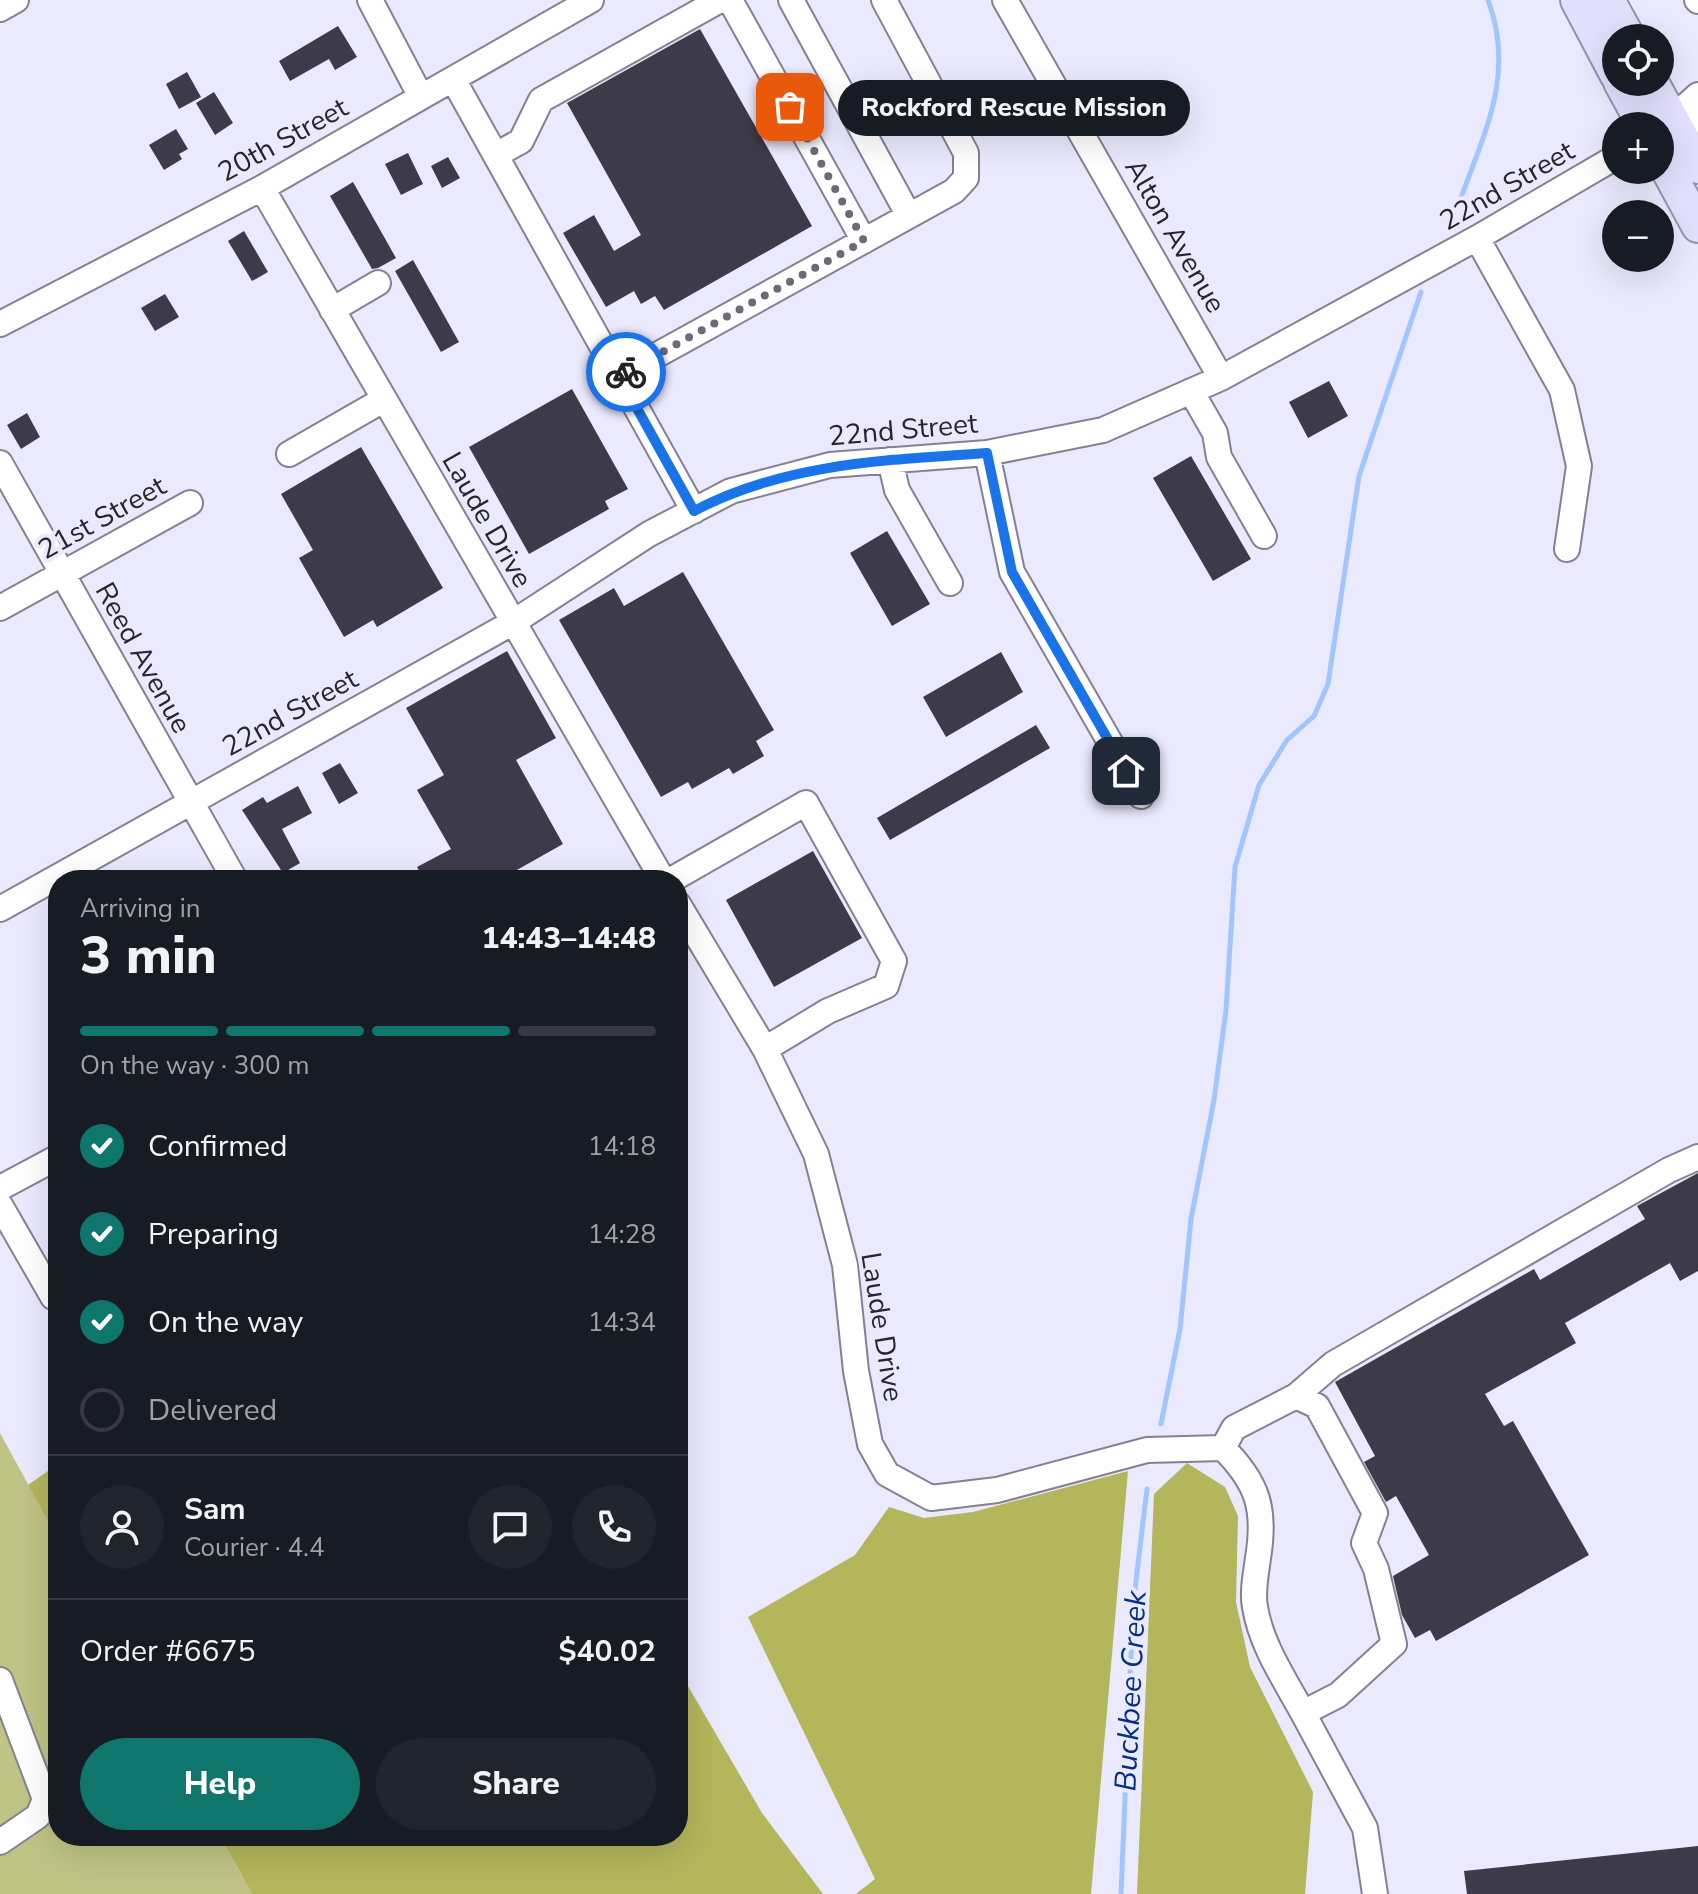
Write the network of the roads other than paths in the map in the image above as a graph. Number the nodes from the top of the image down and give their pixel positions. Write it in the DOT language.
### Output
graph roads {
  1 [pos="16,0"];
  2 [pos="370,0"];
  3 [pos="591,0"];
  4 [pos="720,0"];
  5 [pos="730,0"];
  6 [pos="791,0"];
  7 [pos="884,0"];
  8 [pos="1005,0"];
  9 [pos="1577,0"];
  10 [pos="1608,0"];
  11 [pos="0,9"];
  12 [pos="1621,24"];
  13 [pos="1602,47"];
  14 [pos="453,79"];
  15 [pos="1698,95"];
  16 [pos="1635,96"];
  17 [pos="421,97"];
  18 [pos="1653,112"];
  19 [pos="1674,120"];
  20 [pos="1674,134"];
  21 [pos="496,155"];
  22 [pos="1602,165"];
  23 [pos="1698,167"];
  24 [pos="1674,182"];
  25 [pos="262,188"];
  26 [pos="909,216"];
  27 [pos="1698,226"];
  28 [pos="1477,238"];
  29 [pos="864,241"];
  30 [pos="378,283"];
  31 [pos="332,310"];
  32 [pos="0,324"];
  33 [pos="619,376"];
  34 [pos="1221,378"];
  35 [pos="1191,391"];
  36 [pos="383,400"];
  37 [pos="987,453"];
  38 [pos="289,454"];
  39 [pos="890,460"];
  40 [pos="0,463"];
  41 [pos="190,503"];
  42 [pos="694,511"];
  43 [pos="1264,536"];
  44 [pos="1567,549"];
  45 [pos="62,574"];
  46 [pos="950,583"];
  47 [pos="0,608"];
  48 [pos="512,623"];
  49 [pos="1141,796"];
  50 [pos="190,803"];
  51 [pos="70,870"];
  52 [pos="229,870"];
  53 [pos="657,870"];
  54 [pos="688,870"];
  55 [pos="48,882"];
  56 [pos="0,909"];
  57 [pos="688,921"];
  58 [pos="765,1049"];
  59 [pos="1698,1157"];
  60 [pos="48,1163"];
  61 [pos="0,1188"];
  62 [pos="0,1205"];
  63 [pos="48,1288"];
  64 [pos="1296,1396"];
  65 [pos="1223,1448"];
  66 [pos="0,1680"];
  67 [pos="1303,1713"];
  68 [pos="0,1842"];
  69 [pos="1375,1894"];
  1 -- 11 [label="street"];
  2 -- 17 [label="street"];
  3 -- 14 [label="street, 20th Street"];
  4 -- 21 [label="street"];
  5 -- 29 [label="street"];
  6 -- 26 [label="street"];
  7 -- 26 [label="street"];
  8 -- 34 [label="street, Alton Avenue"];
  9 -- 13 [label="main road"];
  10 -- 12 [label="main road"];
  14 -- 17 [label="street, 20th Street"];
  14 -- 21 [label="street"];
  15 -- 19 [label="street"];
  16 -- 18 [label="main road"];
  17 -- 25 [label="street, 20th Street"];
  20 -- 23 [label="main road"];
  21 -- 33 [label="street"];
  22 -- 28 [label="street, 22nd Street"];
  24 -- 27 [label="main road"];
  25 -- 31 [label="street, Laude Drive"];
  25 -- 32 [label="street, 20th Street"];
  26 -- 29 [label="street"];
  28 -- 34 [label="street, 22nd Street"];
  28 -- 44 [label="street"];
  29 -- 33 [label="street"];
  30 -- 31 [label="street"];
  31 -- 36 [label="street, Laude Drive"];
  33 -- 42 [label="street"];
  34 -- 35 [label="street, 22nd Street"];
  35 -- 37 [label="street, 22nd Street"];
  35 -- 43 [label="street"];
  36 -- 38 [label="street"];
  36 -- 48 [label="street, Laude Drive"];
  37 -- 39 [label="street, 22nd Street"];
  37 -- 49 [label="street"];
  39 -- 42 [label="street, 22nd Street"];
  39 -- 46 [label="street"];
  40 -- 45 [label="street, Reed Avenue"];
  41 -- 45 [label="street, 21st Street"];
  42 -- 48 [label="street, 22nd Street"];
  45 -- 47 [label="street, 21st Street"];
  45 -- 50 [label="street, Reed Avenue"];
  48 -- 50 [label="street, 22nd Street"];
  48 -- 53 [label="street, Laude Drive"];
  50 -- 51 [label="street, 22nd Street"];
  50 -- 52 [label="street, Reed Avenue"];
  54 -- 58 [label="street"];
  55 -- 56 [label="street, 22nd Street"];
  57 -- 58 [label="street, Laude Drive"];
  58 -- 65 [label="street, Laude Drive"];
  59 -- 64 [label="street"];
  60 -- 61 [label="street"];
  62 -- 63 [label="street"];
  64 -- 65 [label="street"];
  64 -- 67 [label="street"];
  65 -- 67 [label="street"];
  66 -- 68 [label="street"];
  67 -- 69 [label="street"];
}
